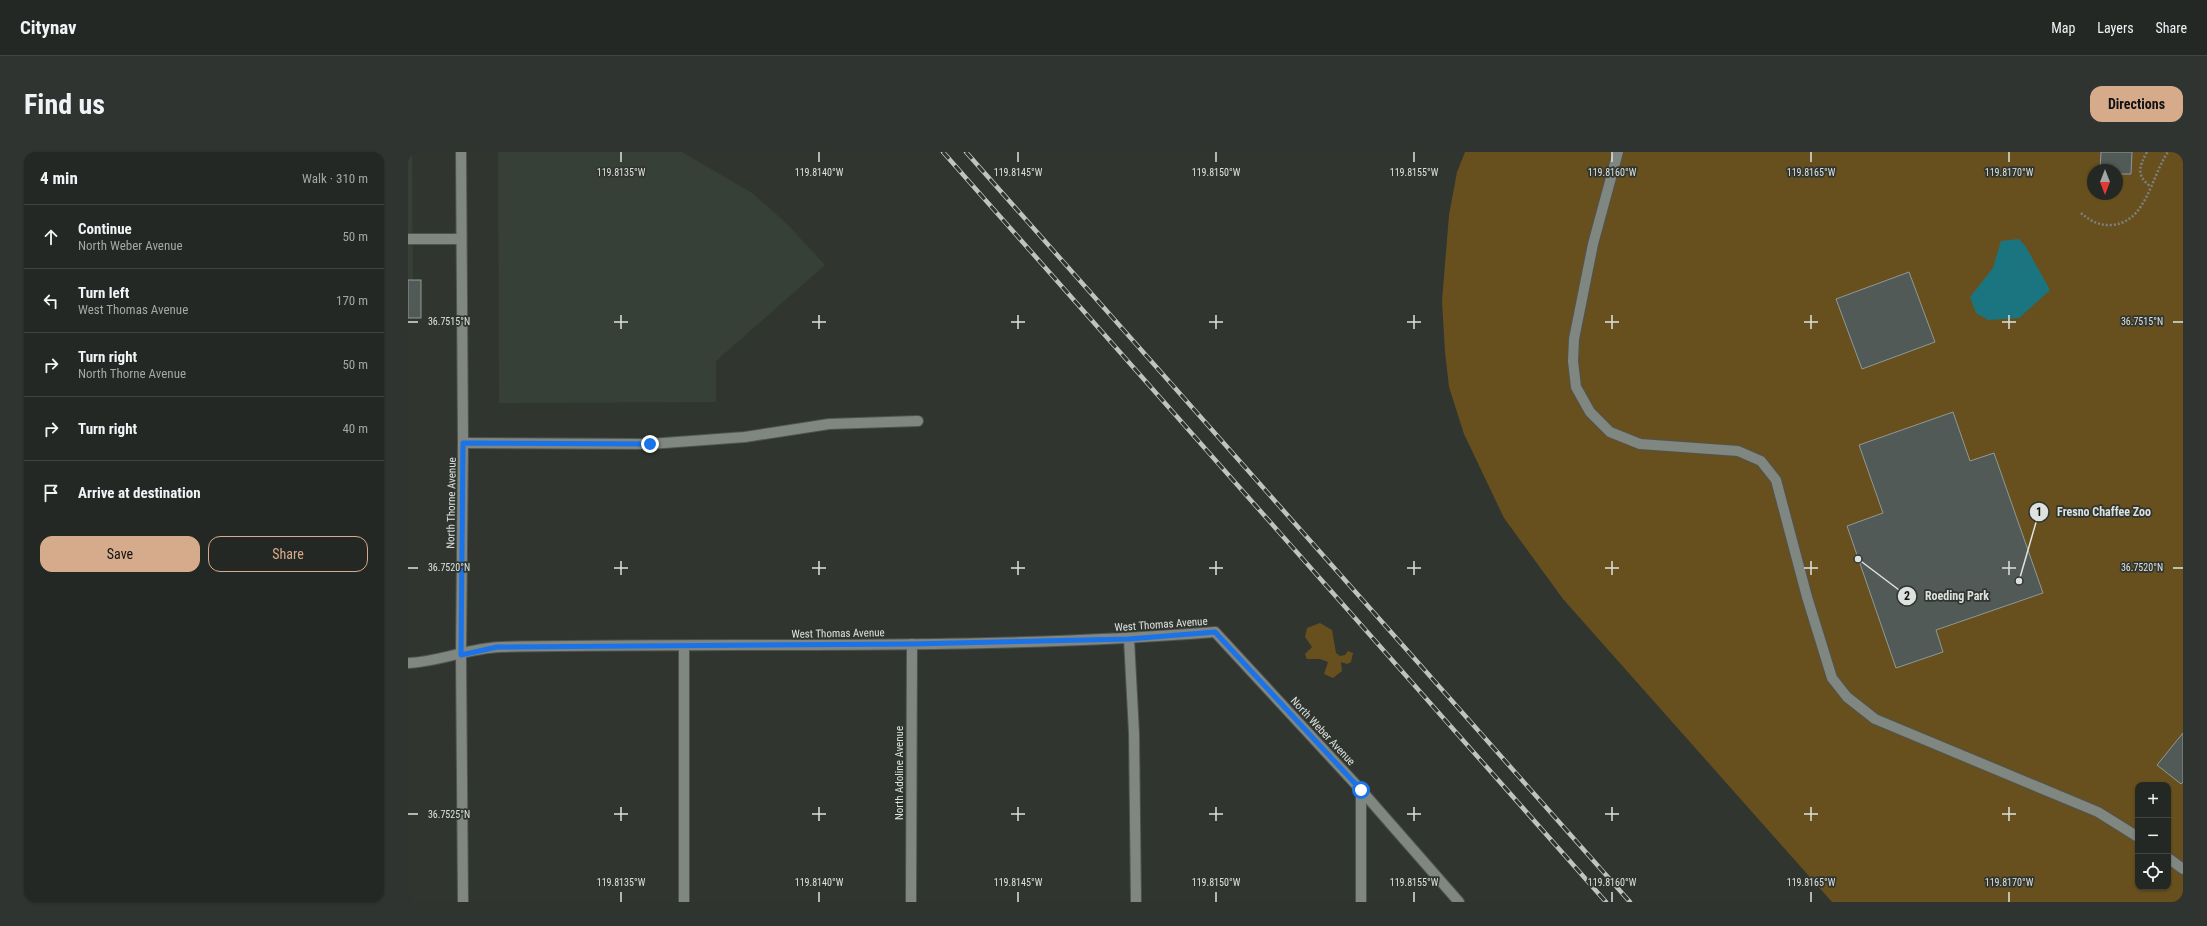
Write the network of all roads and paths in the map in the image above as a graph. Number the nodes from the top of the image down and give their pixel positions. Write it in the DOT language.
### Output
graph roads {
  1 [pos="461,152"];
  2 [pos="1618,152"];
  3 [pos="2146,152"];
  4 [pos="2168,152"];
  5 [pos="2150,186"];
  6 [pos="2081,213"];
  7 [pos="408,239"];
  8 [pos="461,239"];
  9 [pos="918,421"];
  10 [pos="463,443"];
  11 [pos="1215,632"];
  12 [pos="1129,639"];
  13 [pos="912,644"];
  14 [pos="684,647"];
  15 [pos="461,655"];
  16 [pos="408,663"];
  17 [pos="1361,790"];
  18 [pos="2135,835"];
  19 [pos="2171,860"];
  20 [pos="2183,869"];
  21 [pos="463,902"];
  22 [pos="684,902"];
  23 [pos="911,902"];
  24 [pos="1136,902"];
  25 [pos="1361,902"];
  26 [pos="1459,902"];
  1 -- 8 [label="street, North Thorne Avenue"];
  2 -- 18 [label="street"];
  3 -- 5 [label="path"];
  4 -- 5 [label="path"];
  5 -- 6 [label="path"];
  7 -- 8 [label="street"];
  8 -- 10 [label="street, North Thorne Avenue"];
  9 -- 10 [label="street"];
  10 -- 15 [label="street, North Thorne Avenue"];
  11 -- 12 [label="street, West Thomas Avenue"];
  11 -- 17 [label="street, North Weber Avenue"];
  12 -- 13 [label="street, West Thomas Avenue"];
  12 -- 24 [label="street"];
  13 -- 14 [label="street, West Thomas Avenue"];
  13 -- 23 [label="street, North Adoline Avenue"];
  14 -- 15 [label="street, West Thomas Avenue"];
  14 -- 22 [label="street"];
  15 -- 16 [label="street, West Thomas Avenue"];
  15 -- 21 [label="street, North Thorne Avenue"];
  17 -- 25 [label="street"];
  17 -- 26 [label="street, North Weber Avenue"];
  19 -- 20 [label="street"];
}
